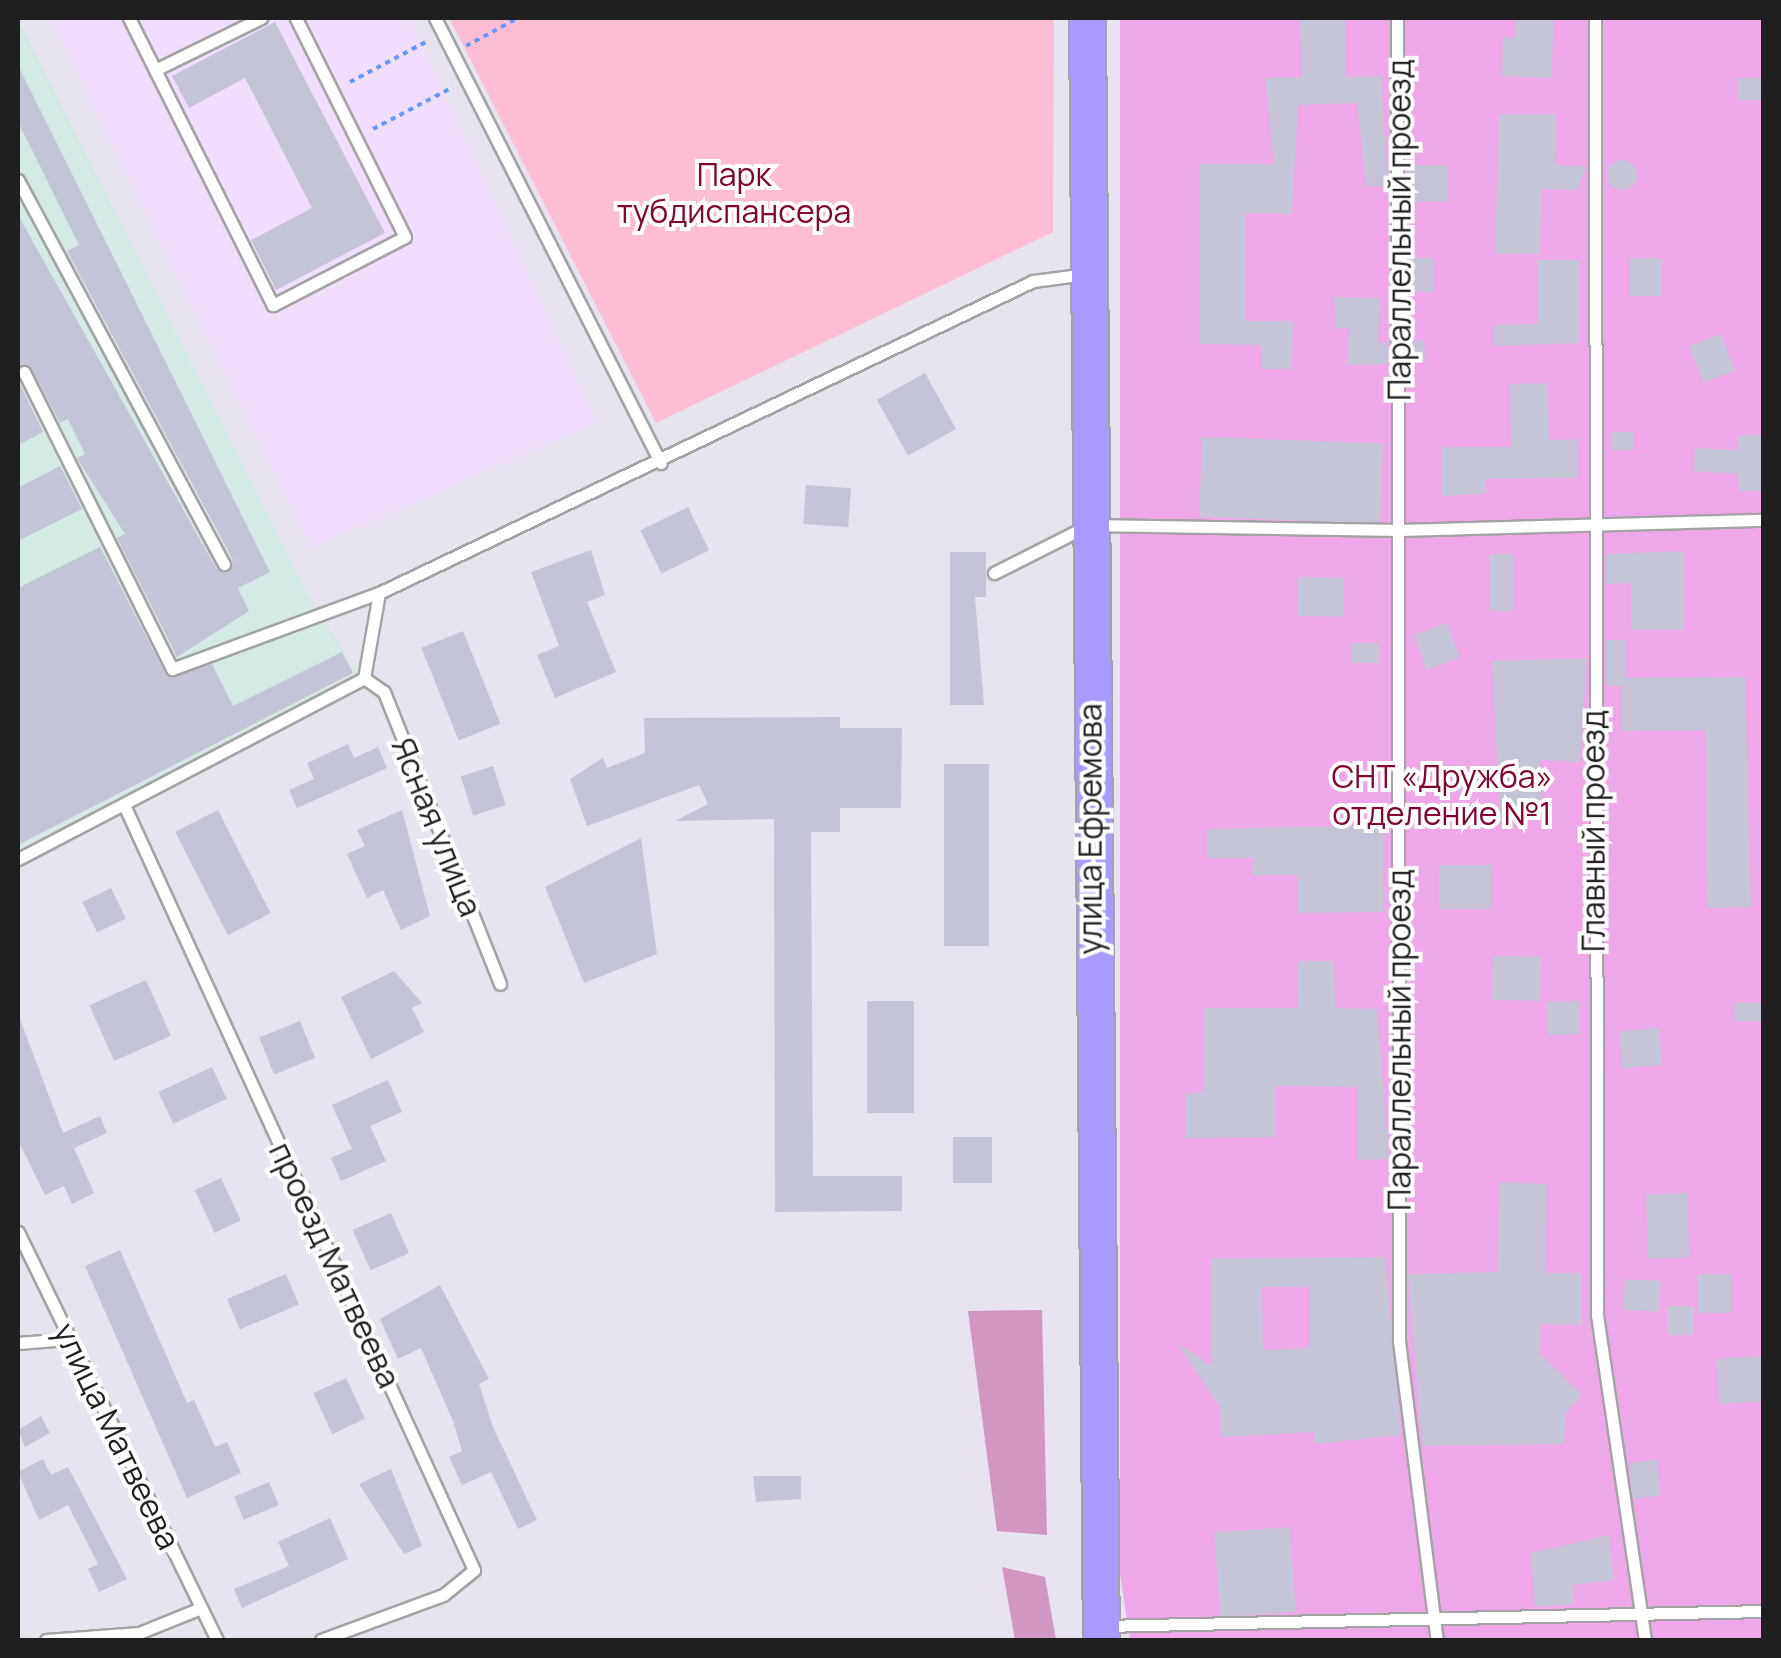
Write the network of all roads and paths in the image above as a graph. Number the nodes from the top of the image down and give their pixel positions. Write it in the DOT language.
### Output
graph roads {
  1 [pos="129,18"];
  2 [pos="261,18"];
  3 [pos="296,18"];
  4 [pos="434,18"];
  5 [pos="518,18"];
  6 [pos="1088,18"];
  7 [pos="1398,18"];
  8 [pos="1595,18"];
  9 [pos="443,34"];
  10 [pos="453,52"];
  11 [pos="154,70"];
  12 [pos="467,80"];
  13 [pos="332,90"];
  14 [pos="356,138"];
  15 [pos="18,180"];
  16 [pos="1087,274"];
  17 [pos="24,372"];
  18 [pos="661,463"];
  19 [pos="1764,520"];
  20 [pos="1596,522"];
  21 [pos="1089,525"];
  22 [pos="1400,530"];
  23 [pos="224,564"];
  24 [pos="994,573"];
  25 [pos="379,593"];
  26 [pos="364,678"];
  27 [pos="125,807"];
  28 [pos="18,859"];
  29 [pos="500,984"];
  30 [pos="18,1232"];
  31 [pos="68,1338"];
  32 [pos="18,1343"];
  33 [pos="201,1608"];
  34 [pos="1764,1611"];
  35 [pos="1642,1618"];
  36 [pos="1434,1622"];
  37 [pos="1100,1634"];
  38 [pos="46,1640"];
  39 [pos="217,1640"];
  40 [pos="321,1640"];
  41 [pos="1437,1640"];
  42 [pos="1645,1640"];
  1 -- 11 [label="lane"];
  2 -- 11 [label="lane"];
  3 -- 13 [label="lane"];
  4 -- 9 [label="lane"];
  5 -- 10 [label="path"];
  6 -- 16 [label="main road, улица Ефремова"];
  7 -- 22 [label="lane, Параллельный проезд"];
  8 -- 20 [label="lane, Главный проезд"];
  9 -- 10 [label="lane"];
  9 -- 13 [label="path"];
  10 -- 12 [label="lane"];
  11 -- 14 [label="lane"];
  12 -- 14 [label="path"];
  12 -- 18 [label="lane"];
  13 -- 14 [label="lane"];
  15 -- 23 [label="lane"];
  16 -- 18 [label="lane"];
  16 -- 21 [label="main road, улица Ефремова"];
  17 -- 25 [label="lane"];
  18 -- 25 [label="lane"];
  19 -- 20 [label="lane"];
  20 -- 22 [label="lane"];
  20 -- 35 [label="lane, Главный проезд"];
  21 -- 22 [label="lane"];
  21 -- 24 [label="lane"];
  21 -- 37 [label="main road, улица Ефремова"];
  22 -- 36 [label="lane, Параллельный проезд"];
  25 -- 26 [label="lane"];
  26 -- 27 [label="lane"];
  26 -- 29 [label="lane, Ясная улица"];
  27 -- 28 [label="lane"];
  27 -- 40 [label="lane, проезд Матвеева"];
  30 -- 31 [label="lane, улица Матвеева"];
  31 -- 32 [label="lane"];
  31 -- 33 [label="lane, улица Матвеева"];
  33 -- 38 [label="lane"];
  33 -- 39 [label="lane, улица Матвеева"];
  34 -- 35 [label="lane"];
  35 -- 36 [label="lane"];
  35 -- 42 [label="lane, Главный проезд"];
  36 -- 37 [label="lane"];
  36 -- 41 [label="lane, Параллельный проезд"];
}
